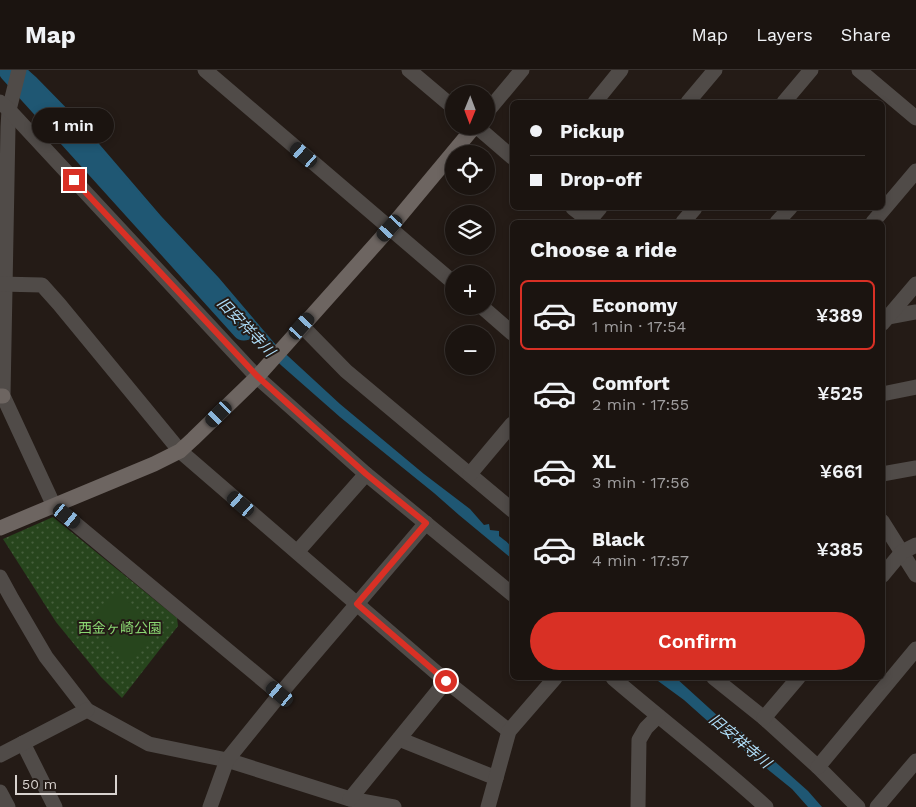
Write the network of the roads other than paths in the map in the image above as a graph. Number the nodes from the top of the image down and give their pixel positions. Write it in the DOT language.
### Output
graph roads {
  1 [pos="19,70"];
  2 [pos="204,70"];
  3 [pos="409,70"];
  4 [pos="522,70"];
  5 [pos="621,70"];
  6 [pos="715,70"];
  7 [pos="811,70"];
  8 [pos="859,70"];
  9 [pos="425,75"];
  10 [pos="445,98"];
  11 [pos="882,98"];
  12 [pos="597,100"];
  13 [pos="690,100"];
  14 [pos="786,100"];
  15 [pos="495,102"];
  16 [pos="5,106"];
  17 [pos="916,118"];
  18 [pos="468,135"];
  19 [pos="486,135"];
  20 [pos="510,155"];
  21 [pos="4,167"];
  22 [pos="916,171"];
  23 [pos="885,208"];
  24 [pos="575,210"];
  25 [pos="694,210"];
  26 [pos="788,210"];
  27 [pos="883,210"];
  28 [pos="588,220"];
  29 [pos="685,220"];
  30 [pos="779,220"];
  31 [pos="875,220"];
  32 [pos="390,228"];
  33 [pos="445,275"];
  34 [pos="2,284"];
  35 [pos="916,284"];
  36 [pos="916,312"];
  37 [pos="491,315"];
  38 [pos="885,320"];
  39 [pos="298,330"];
  40 [pos="510,331"];
  41 [pos="257,376"];
  42 [pos="916,387"];
  43 [pos="885,393"];
  44 [pos="1,396"];
  45 [pos="510,426"];
  46 [pos="180,451"];
  47 [pos="916,468"];
  48 [pos="885,473"];
  49 [pos="366,474"];
  50 [pos="470,474"];
  51 [pos="54,506"];
  52 [pos="510,508"];
  53 [pos="426,523"];
  54 [pos="885,526"];
  55 [pos="0,528"];
  56 [pos="916,545"];
  57 [pos="297,552"];
  58 [pos="902,552"];
  59 [pos="885,572"];
  60 [pos="916,574"];
  61 [pos="0,577"];
  62 [pos="510,592"];
  63 [pos="357,604"];
  64 [pos="916,650"];
  65 [pos="553,680"];
  66 [pos="615,680"];
  67 [pos="716,680"];
  68 [pos="796,680"];
  69 [pos="446,681"];
  70 [pos="280,694"];
  71 [pos="88,710"];
  72 [pos="658,716"];
  73 [pos="764,718"];
  74 [pos="509,731"];
  75 [pos="399,738"];
  76 [pos="23,743"];
  77 [pos="1,753"];
  78 [pos="227,760"];
  79 [pos="916,761"];
  80 [pos="818,767"];
  81 [pos="496,778"];
  82 [pos="0,792"];
  83 [pos="350,798"];
  84 [pos="8,807"];
  85 [pos="55,807"];
  86 [pos="210,807"];
  87 [pos="394,807"];
  88 [pos="488,807"];
  89 [pos="638,807"];
  90 [pos="766,807"];
  91 [pos="858,807"];
  92 [pos="876,807"];
  1 -- 16 [label="street"];
  2 -- 32 [label="street"];
  3 -- 9 [label="street"];
  4 -- 15 [label="street"];
  5 -- 12 [label="street"];
  6 -- 13 [label="street"];
  7 -- 14 [label="street"];
  8 -- 11 [label="street"];
  9 -- 10 [label="street"];
  11 -- 17 [label="street"];
  16 -- 21 [label="street"];
  16 -- 41 [label="street"];
  18 -- 32 [label="street"];
  19 -- 20 [label="street"];
  21 -- 34 [label="street"];
  22 -- 23 [label="street"];
  24 -- 28 [label="street"];
  25 -- 29 [label="street"];
  26 -- 30 [label="street"];
  27 -- 31 [label="street"];
  32 -- 33 [label="street"];
  32 -- 39 [label="street"];
  34 -- 44 [label="street"];
  34 -- 46 [label="street"];
  35 -- 38 [label="street"];
  36 -- 38 [label="street"];
  37 -- 40 [label="street"];
  39 -- 41 [label="street"];
  39 -- 50 [label="street"];
  41 -- 46 [label="street"];
  41 -- 49 [label="street"];
  42 -- 43 [label="street"];
  44 -- 51 [label="street"];
  45 -- 50 [label="street"];
  46 -- 51 [label="street"];
  46 -- 57 [label="street"];
  47 -- 48 [label="street"];
  49 -- 53 [label="street"];
  49 -- 57 [label="street"];
  50 -- 52 [label="street"];
  51 -- 55 [label="street"];
  51 -- 70 [label="street"];
  53 -- 62 [label="street"];
  53 -- 63 [label="street"];
  54 -- 58 [label="street"];
  56 -- 58 [label="street"];
  57 -- 63 [label="street"];
  58 -- 59 [label="street"];
  58 -- 60 [label="street"];
  61 -- 71 [label="street"];
  63 -- 69 [label="street"];
  63 -- 70 [label="street"];
  64 -- 80 [label="street"];
  65 -- 74 [label="street"];
  66 -- 72 [label="street"];
  67 -- 73 [label="street"];
  68 -- 73 [label="street"];
  69 -- 74 [label="street"];
  69 -- 75 [label="street"];
  70 -- 78 [label="street"];
  71 -- 76 [label="street"];
  71 -- 78 [label="street"];
  72 -- 89 [label="street"];
  72 -- 90 [label="street"];
  73 -- 80 [label="street"];
  74 -- 81 [label="street"];
  75 -- 81 [label="street"];
  75 -- 83 [label="street"];
  76 -- 77 [label="street"];
  76 -- 85 [label="street"];
  78 -- 83 [label="street"];
  78 -- 86 [label="street"];
  79 -- 92 [label="street"];
  80 -- 91 [label="street"];
  81 -- 88 [label="street"];
  82 -- 84 [label="street"];
  83 -- 87 [label="street"];
}
